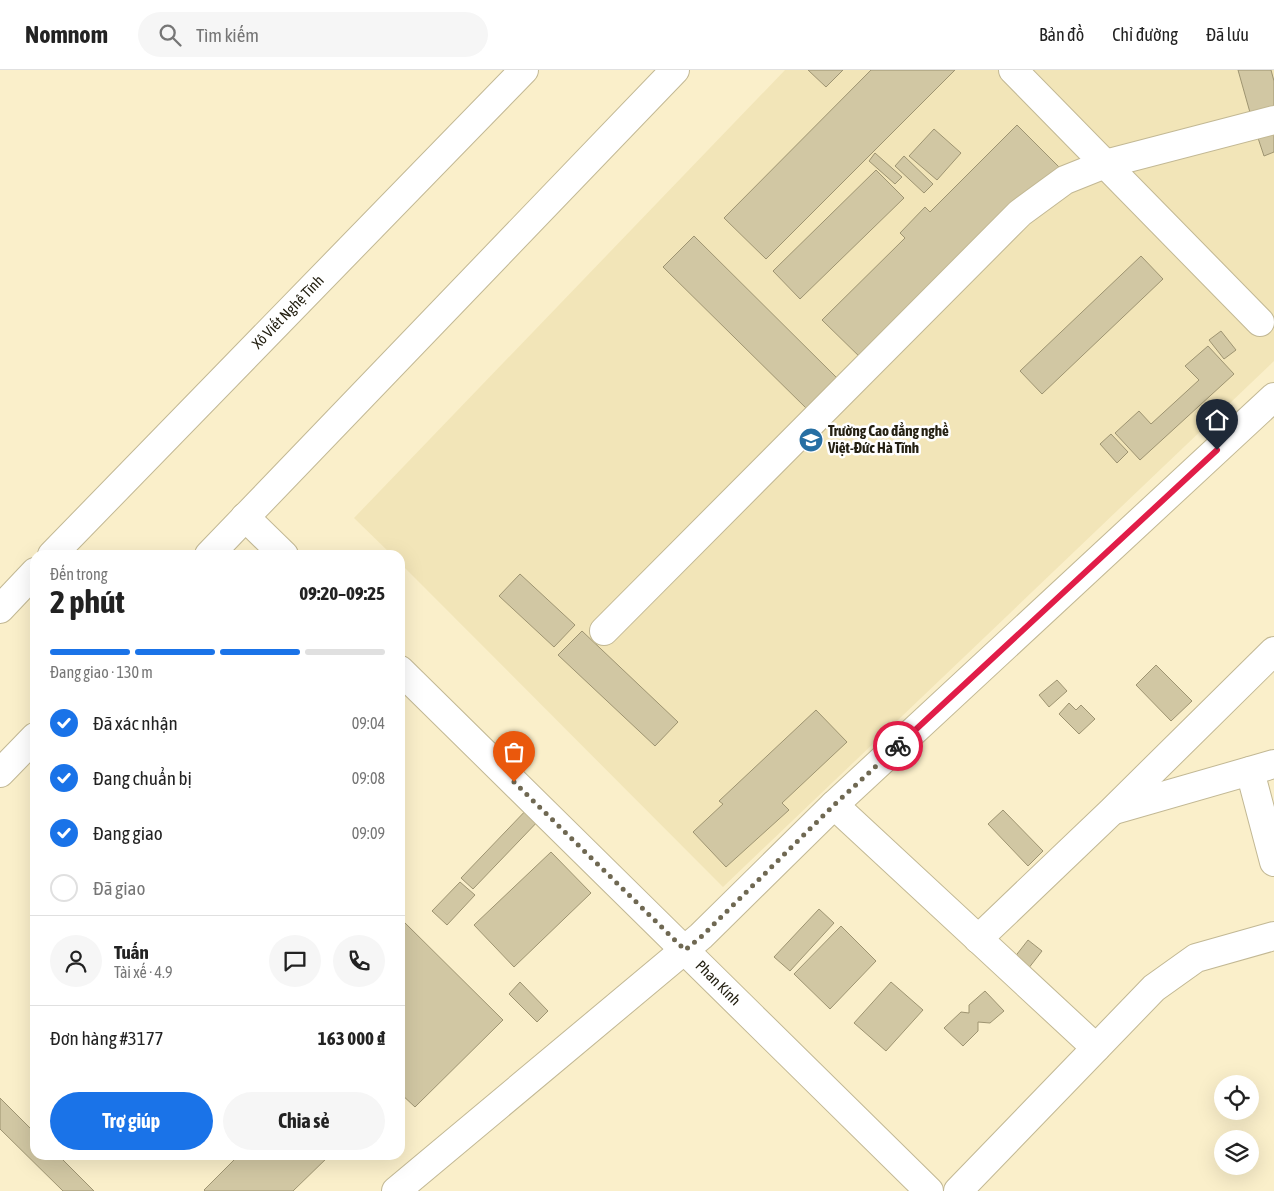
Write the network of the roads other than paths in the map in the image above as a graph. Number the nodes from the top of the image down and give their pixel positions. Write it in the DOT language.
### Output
graph roads {
  1 [pos="524,70"];
  2 [pos="675,70"];
  3 [pos="1013,70"];
  4 [pos="1274,120"];
  5 [pos="1105,164"];
  6 [pos="1260,322"];
  7 [pos="1274,397"];
  8 [pos="245,518"];
  9 [pos="57,550"];
  10 [pos="214,550"];
  11 [pos="279,550"];
  12 [pos="30,577"];
  13 [pos="0,609"];
  14 [pos="604,630"];
  15 [pos="1274,651"];
  16 [pos="405,675"];
  17 [pos="30,742"];
  18 [pos="1262,768"];
  19 [pos="0,773"];
  20 [pos="834,805"];
  21 [pos="1112,811"];
  22 [pos="1274,862"];
  23 [pos="1274,936"];
  24 [pos="978,939"];
  25 [pos="685,950"];
  26 [pos="1096,1048"];
  27 [pos="396,1191"];
  28 [pos="929,1191"];
  29 [pos="958,1191"];
  1 -- 9 [label="street, Xô Viết Nghệ Tĩnh"];
  2 -- 8 [label="street"];
  3 -- 5 [label="street"];
  4 -- 5 [label="street"];
  5 -- 6 [label="street"];
  5 -- 14 [label="street"];
  7 -- 20 [label="street"];
  8 -- 10 [label="street"];
  8 -- 11 [label="street"];
  12 -- 13 [label="street"];
  15 -- 21 [label="street"];
  16 -- 25 [label="street, Phan Kính"];
  17 -- 19 [label="street"];
  18 -- 21 [label="street"];
  18 -- 22 [label="street"];
  20 -- 24 [label="street"];
  20 -- 25 [label="street"];
  21 -- 24 [label="street"];
  23 -- 26 [label="street"];
  24 -- 26 [label="street"];
  25 -- 27 [label="street"];
  25 -- 28 [label="street, Phan Kính"];
  26 -- 29 [label="street"];
}
